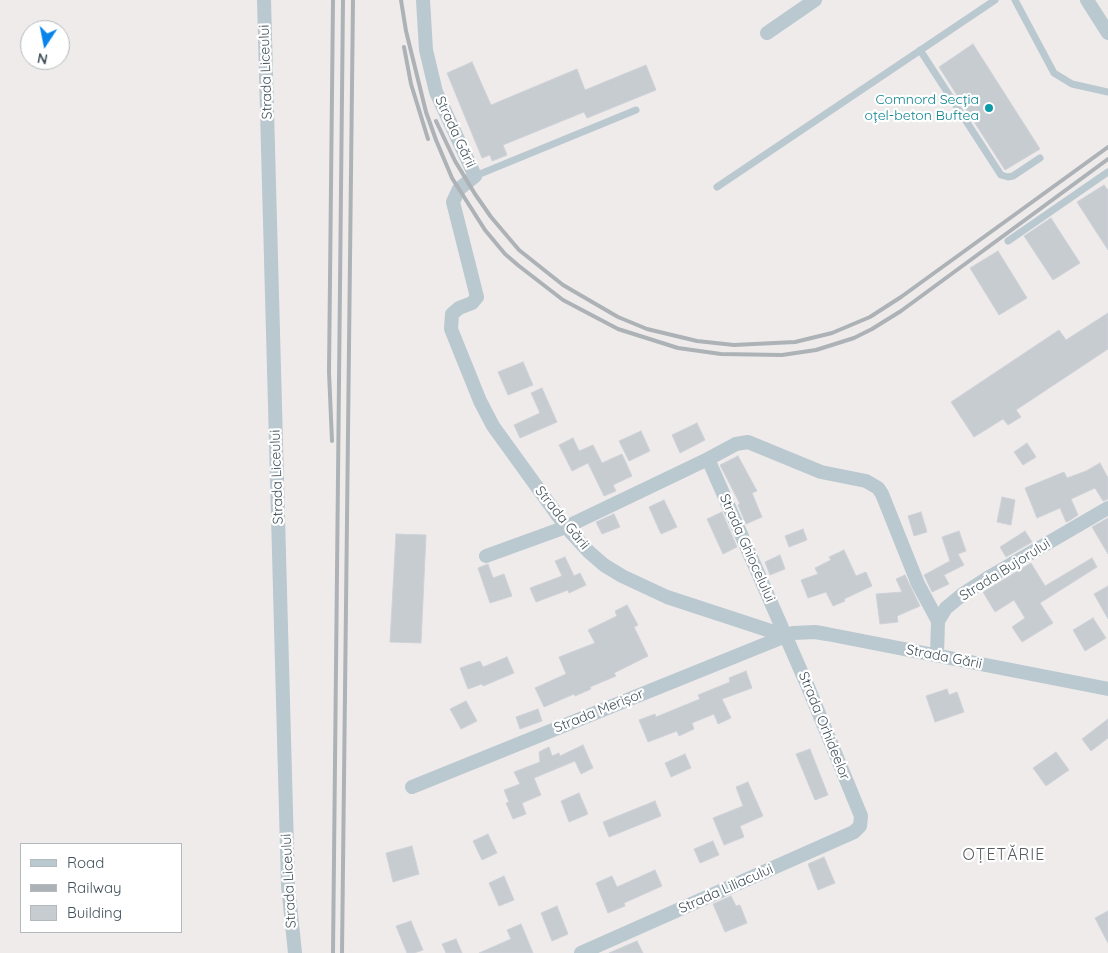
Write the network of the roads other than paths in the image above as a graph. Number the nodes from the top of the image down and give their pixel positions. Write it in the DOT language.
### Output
graph roads {
  1 [pos="264,0"];
  2 [pos="423,0"];
  3 [pos="815,0"];
  4 [pos="995,0"];
  5 [pos="1015,0"];
  6 [pos="1088,0"];
  7 [pos="1108,33"];
  8 [pos="767,34"];
  9 [pos="920,50"];
  10 [pos="1108,92"];
  11 [pos="636,110"];
  12 [pos="1040,158"];
  13 [pos="1108,172"];
  14 [pos="476,176"];
  15 [pos="717,187"];
  16 [pos="1008,241"];
  17 [pos="708,459"];
  18 [pos="1108,508"];
  19 [pos="566,527"];
  20 [pos="486,556"];
  21 [pos="938,621"];
  22 [pos="786,636"];
  23 [pos="937,655"];
  24 [pos="1108,688"];
  25 [pos="412,787"];
  26 [pos="861,816"];
  27 [pos="295,953"];
  28 [pos="581,953"];
  1 -- 27 [label="street, Strada Liceului"];
  2 -- 14 [label="street, Strada Gării"];
  3 -- 8 [label="street"];
  4 -- 9 [label="lane"];
  5 -- 10 [label="lane"];
  6 -- 7 [label="street"];
  9 -- 12 [label="lane"];
  9 -- 15 [label="lane"];
  11 -- 14 [label="lane"];
  13 -- 16 [label="lane"];
  14 -- 19 [label="street, Strada Gării"];
  17 -- 19 [label="street"];
  17 -- 21 [label="street"];
  17 -- 22 [label="street, Strada Ghiocelului"];
  18 -- 21 [label="street, Strada Bujorului"];
  19 -- 20 [label="street"];
  19 -- 22 [label="street, Strada Gării"];
  21 -- 23 [label="street"];
  22 -- 23 [label="street, Strada Gării"];
  22 -- 25 [label="street, Strada Merișor"];
  22 -- 26 [label="street, Strada Orhideelor"];
  23 -- 24 [label="street, Strada Gării"];
  26 -- 28 [label="street, Strada Liliacului"];
}
